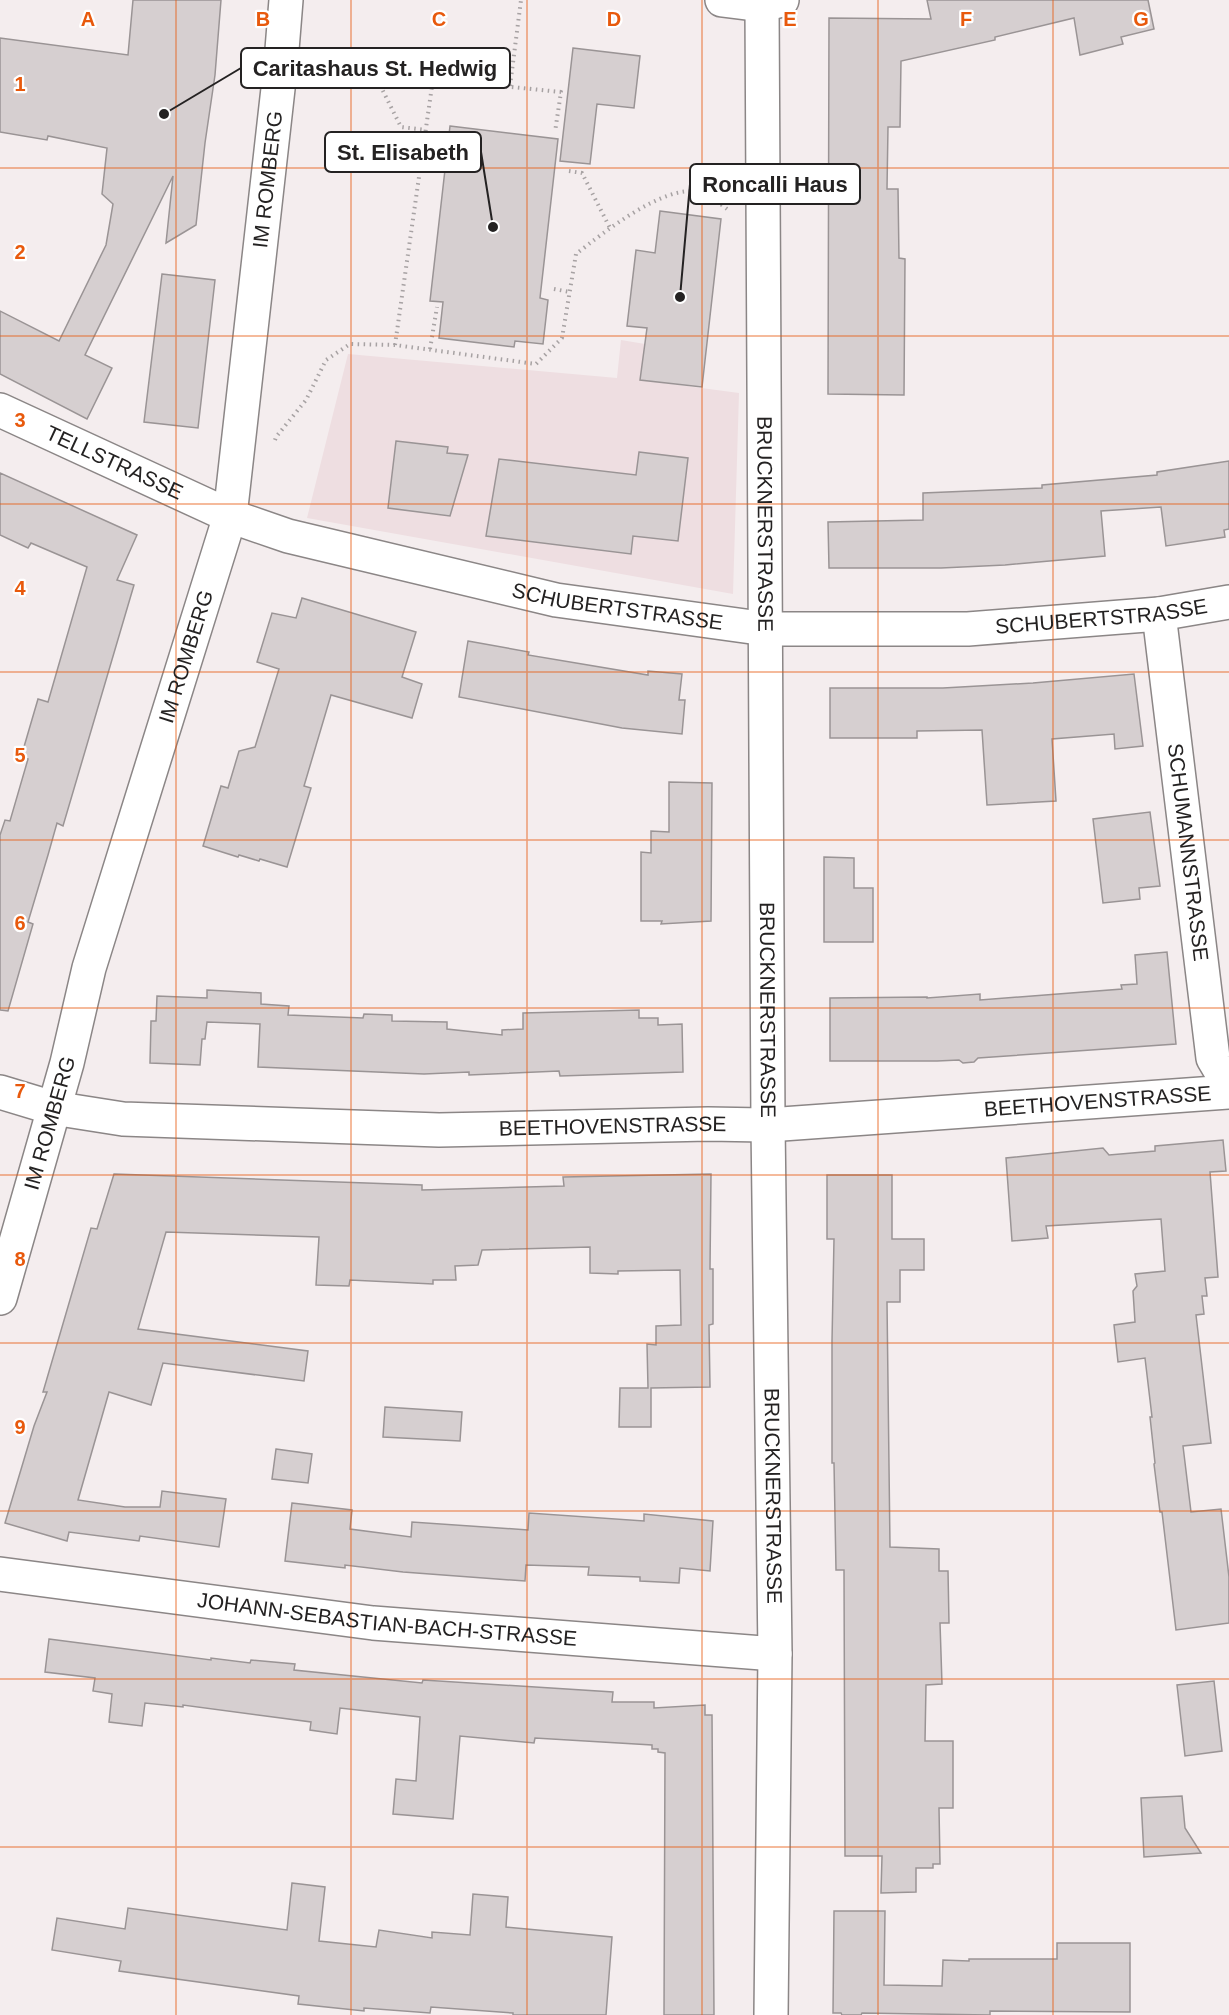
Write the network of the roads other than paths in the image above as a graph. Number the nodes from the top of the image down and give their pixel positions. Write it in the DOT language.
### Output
graph roads {
  1 [pos="286,0"];
  2 [pos="722,0"];
  3 [pos="772,3"];
  4 [pos="0,410"];
  5 [pos="230,516"];
  6 [pos="1229,602"];
  7 [pos="1159,614"];
  8 [pos="766,629"];
  9 [pos="1229,1085"];
  10 [pos="0,1092"];
  11 [pos="1229,1092"];
  12 [pos="53,1108"];
  13 [pos="768,1125"];
  14 [pos="0,1298"];
  15 [pos="0,1574"];
  16 [pos="775,1654"];
  17 [pos="771,2015"];
  1 -- 5 [label="street, IM ROMBERG"];
  2 -- 3 [label="street"];
  3 -- 8 [label="street, BRUCKNERSTRASSE"];
  4 -- 5 [label="street, TELLSTRASSE"];
  5 -- 8 [label="street, SCHUBERTSTRASSE"];
  5 -- 12 [label="street, IM ROMBERG"];
  6 -- 7 [label="street, SCHUBERTSTRASSE"];
  7 -- 8 [label="street, SCHUBERTSTRASSE"];
  7 -- 9 [label="street, SCHUMANNSTRASSE"];
  8 -- 13 [label="street, BRUCKNERSTRASSE"];
  10 -- 12 [label="street, BEETHOVENSTRASSE"];
  11 -- 13 [label="street, BEETHOVENSTRASSE"];
  12 -- 13 [label="street, BEETHOVENSTRASSE"];
  12 -- 14 [label="street, IM ROMBERG"];
  13 -- 16 [label="street, BRUCKNERSTRASSE"];
  15 -- 16 [label="street, JOHANN-SEBASTIAN-BACH-STRASSE"];
  16 -- 17 [label="street, BRUCKNERSTRASSE"];
}
